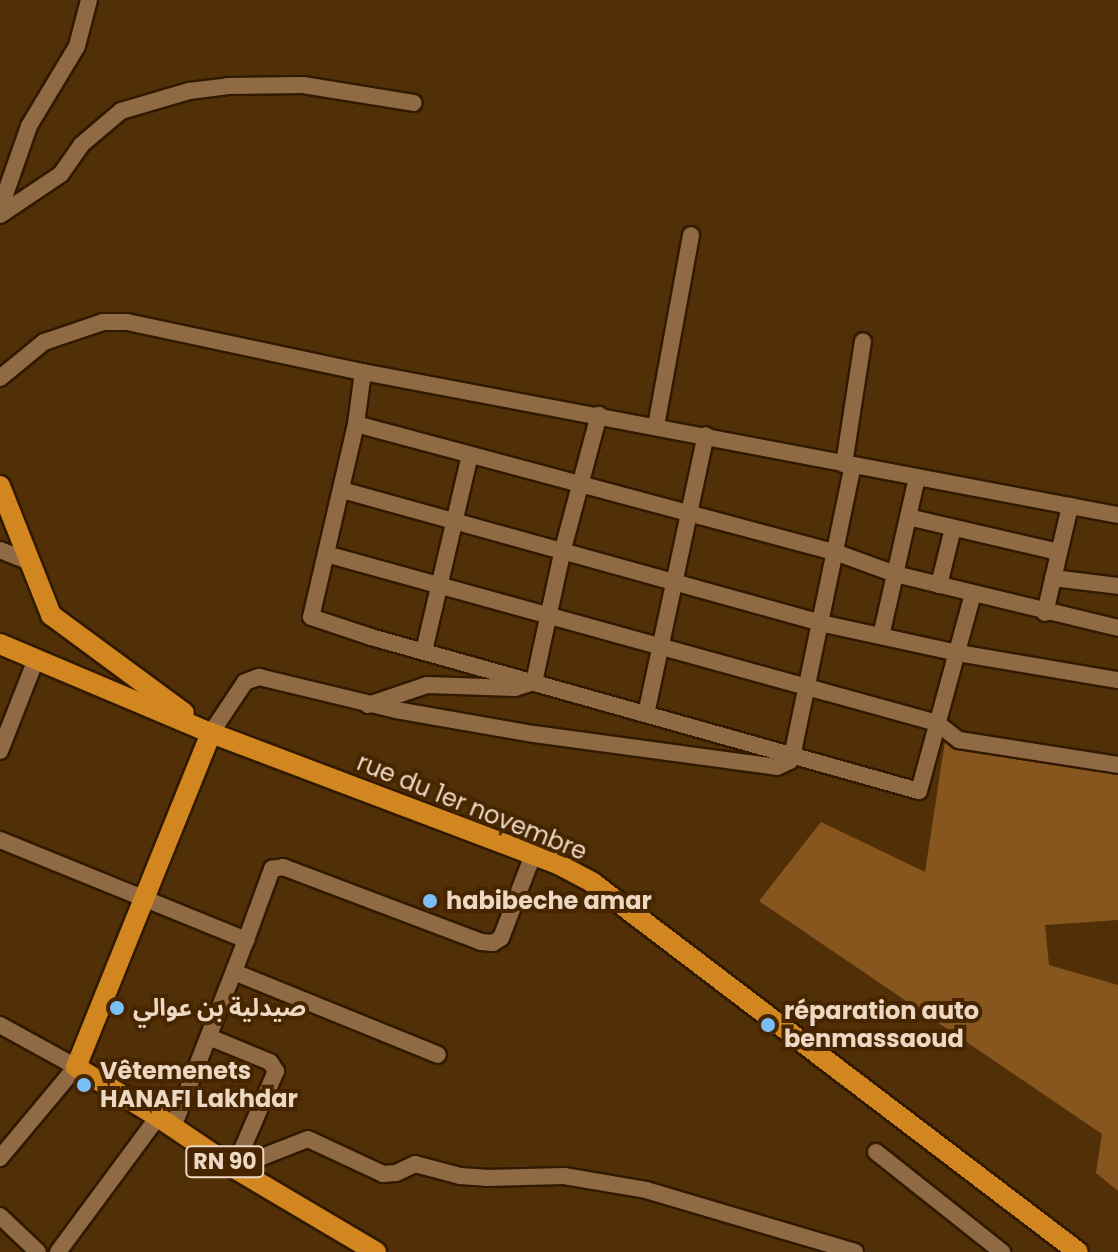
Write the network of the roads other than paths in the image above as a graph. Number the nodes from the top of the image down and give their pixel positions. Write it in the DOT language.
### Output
graph roads {
  1 [pos="89,0"];
  2 [pos="414,103"];
  3 [pos="0,209"];
  4 [pos="0,215"];
  5 [pos="691,235"];
  6 [pos="863,341"];
  7 [pos="363,372"];
  8 [pos="0,378"];
  9 [pos="599,415"];
  10 [pos="356,424"];
  11 [pos="656,426"];
  12 [pos="706,435"];
  13 [pos="470,455"];
  14 [pos="848,464"];
  15 [pos="917,478"];
  16 [pos="581,483"];
  17 [pos="0,486"];
  18 [pos="342,490"];
  19 [pos="1070,506"];
  20 [pos="690,514"];
  21 [pos="1118,515"];
  22 [pos="908,517"];
  23 [pos="455,520"];
  24 [pos="953,528"];
  25 [pos="563,549"];
  26 [pos="0,550"];
  27 [pos="835,552"];
  28 [pos="1059,552"];
  29 [pos="326,554"];
  30 [pos="29,562"];
  31 [pos="895,574"];
  32 [pos="1053,578"];
  33 [pos="675,582"];
  34 [pos="939,585"];
  35 [pos="1118,586"];
  36 [pos="439,587"];
  37 [pos="973,594"];
  38 [pos="1045,613"];
  39 [pos="548,615"];
  40 [pos="820,623"];
  41 [pos="1117,623"];
  42 [pos="881,636"];
  43 [pos="0,644"];
  44 [pos="661,647"];
  45 [pos="424,651"];
  46 [pos="958,653"];
  47 [pos="36,659"];
  48 [pos="1118,680"];
  49 [pos="534,682"];
  50 [pos="807,687"];
  51 [pos="368,705"];
  52 [pos="646,714"];
  53 [pos="937,723"];
  54 [pos="211,733"];
  55 [pos="0,751"];
  56 [pos="792,754"];
  57 [pos="1118,765"];
  58 [pos="0,840"];
  59 [pos="533,855"];
  60 [pos="144,898"];
  61 [pos="246,940"];
  62 [pos="234,972"];
  63 [pos="0,1025"];
  64 [pos="209,1037"];
  65 [pos="438,1055"];
  66 [pos="76,1067"];
  67 [pos="166,1122"];
  68 [pos="876,1152"];
  69 [pos="0,1158"];
  70 [pos="234,1168"];
  71 [pos="0,1216"];
  72 [pos="38,1252"];
  73 [pos="58,1252"];
  74 [pos="376,1252"];
  75 [pos="855,1252"];
  76 [pos="1002,1252"];
  77 [pos="1078,1252"];
  1 -- 3 [label="street"];
  2 -- 4 [label="street"];
  5 -- 11 [label="street"];
  6 -- 14 [label="street"];
  7 -- 8 [label="street"];
  7 -- 9 [label="street"];
  7 -- 10 [label="street"];
  9 -- 11 [label="street"];
  9 -- 16 [label="street"];
  10 -- 13 [label="street"];
  10 -- 18 [label="street"];
  11 -- 12 [label="street"];
  12 -- 14 [label="street"];
  12 -- 20 [label="street"];
  13 -- 16 [label="street"];
  13 -- 23 [label="street"];
  14 -- 15 [label="street"];
  14 -- 27 [label="street"];
  15 -- 19 [label="street"];
  15 -- 22 [label="street"];
  16 -- 20 [label="street"];
  16 -- 25 [label="street"];
  17 -- 30 [label="main road"];
  18 -- 23 [label="street"];
  18 -- 29 [label="street"];
  19 -- 21 [label="street"];
  19 -- 28 [label="street"];
  20 -- 27 [label="street"];
  20 -- 33 [label="street"];
  22 -- 24 [label="street"];
  22 -- 31 [label="street"];
  23 -- 25 [label="street"];
  23 -- 36 [label="street"];
  24 -- 28 [label="street"];
  24 -- 34 [label="street"];
  25 -- 33 [label="street"];
  25 -- 39 [label="street"];
  26 -- 30 [label="street"];
  27 -- 31 [label="street"];
  27 -- 40 [label="street"];
  28 -- 32 [label="street"];
  29 -- 36 [label="street"];
  29 -- 45 [label="street"];
  30 -- 54 [label="main road"];
  31 -- 34 [label="street"];
  31 -- 42 [label="street"];
  32 -- 35 [label="street"];
  32 -- 38 [label="street"];
  33 -- 40 [label="street"];
  33 -- 44 [label="street"];
  34 -- 37 [label="street"];
  36 -- 39 [label="street"];
  36 -- 45 [label="street"];
  37 -- 38 [label="street"];
  37 -- 46 [label="street"];
  38 -- 41 [label="street"];
  39 -- 44 [label="street"];
  39 -- 49 [label="street"];
  40 -- 42 [label="street"];
  40 -- 50 [label="street"];
  42 -- 46 [label="street"];
  43 -- 47 [label="main road"];
  44 -- 50 [label="street"];
  44 -- 52 [label="street"];
  45 -- 49 [label="street"];
  46 -- 48 [label="street"];
  46 -- 53 [label="street"];
  47 -- 54 [label="main road"];
  47 -- 55 [label="street"];
  49 -- 51 [label="street"];
  49 -- 52 [label="street"];
  50 -- 53 [label="street"];
  50 -- 56 [label="street"];
  51 -- 54 [label="street"];
  51 -- 56 [label="street"];
  52 -- 56 [label="street"];
  53 -- 56 [label="street"];
  53 -- 57 [label="street"];
  54 -- 59 [label="main road, rue du 1er novembre"];
  54 -- 60 [label="main road"];
  58 -- 60 [label="street"];
  59 -- 61 [label="street"];
  59 -- 77 [label="main road, rue du 1er novembre"];
  60 -- 61 [label="street"];
  60 -- 66 [label="main road"];
  61 -- 62 [label="street"];
  62 -- 64 [label="street"];
  62 -- 65 [label="street"];
  63 -- 66 [label="street, RN 90"];
  64 -- 67 [label="street"];
  64 -- 70 [label="street"];
  66 -- 67 [label="main road, RN 90"];
  66 -- 69 [label="street"];
  67 -- 70 [label="main road, RN 90"];
  67 -- 73 [label="street"];
  68 -- 76 [label="street"];
  70 -- 74 [label="main road, RN 90"];
  70 -- 75 [label="street"];
  71 -- 72 [label="street"];
}
